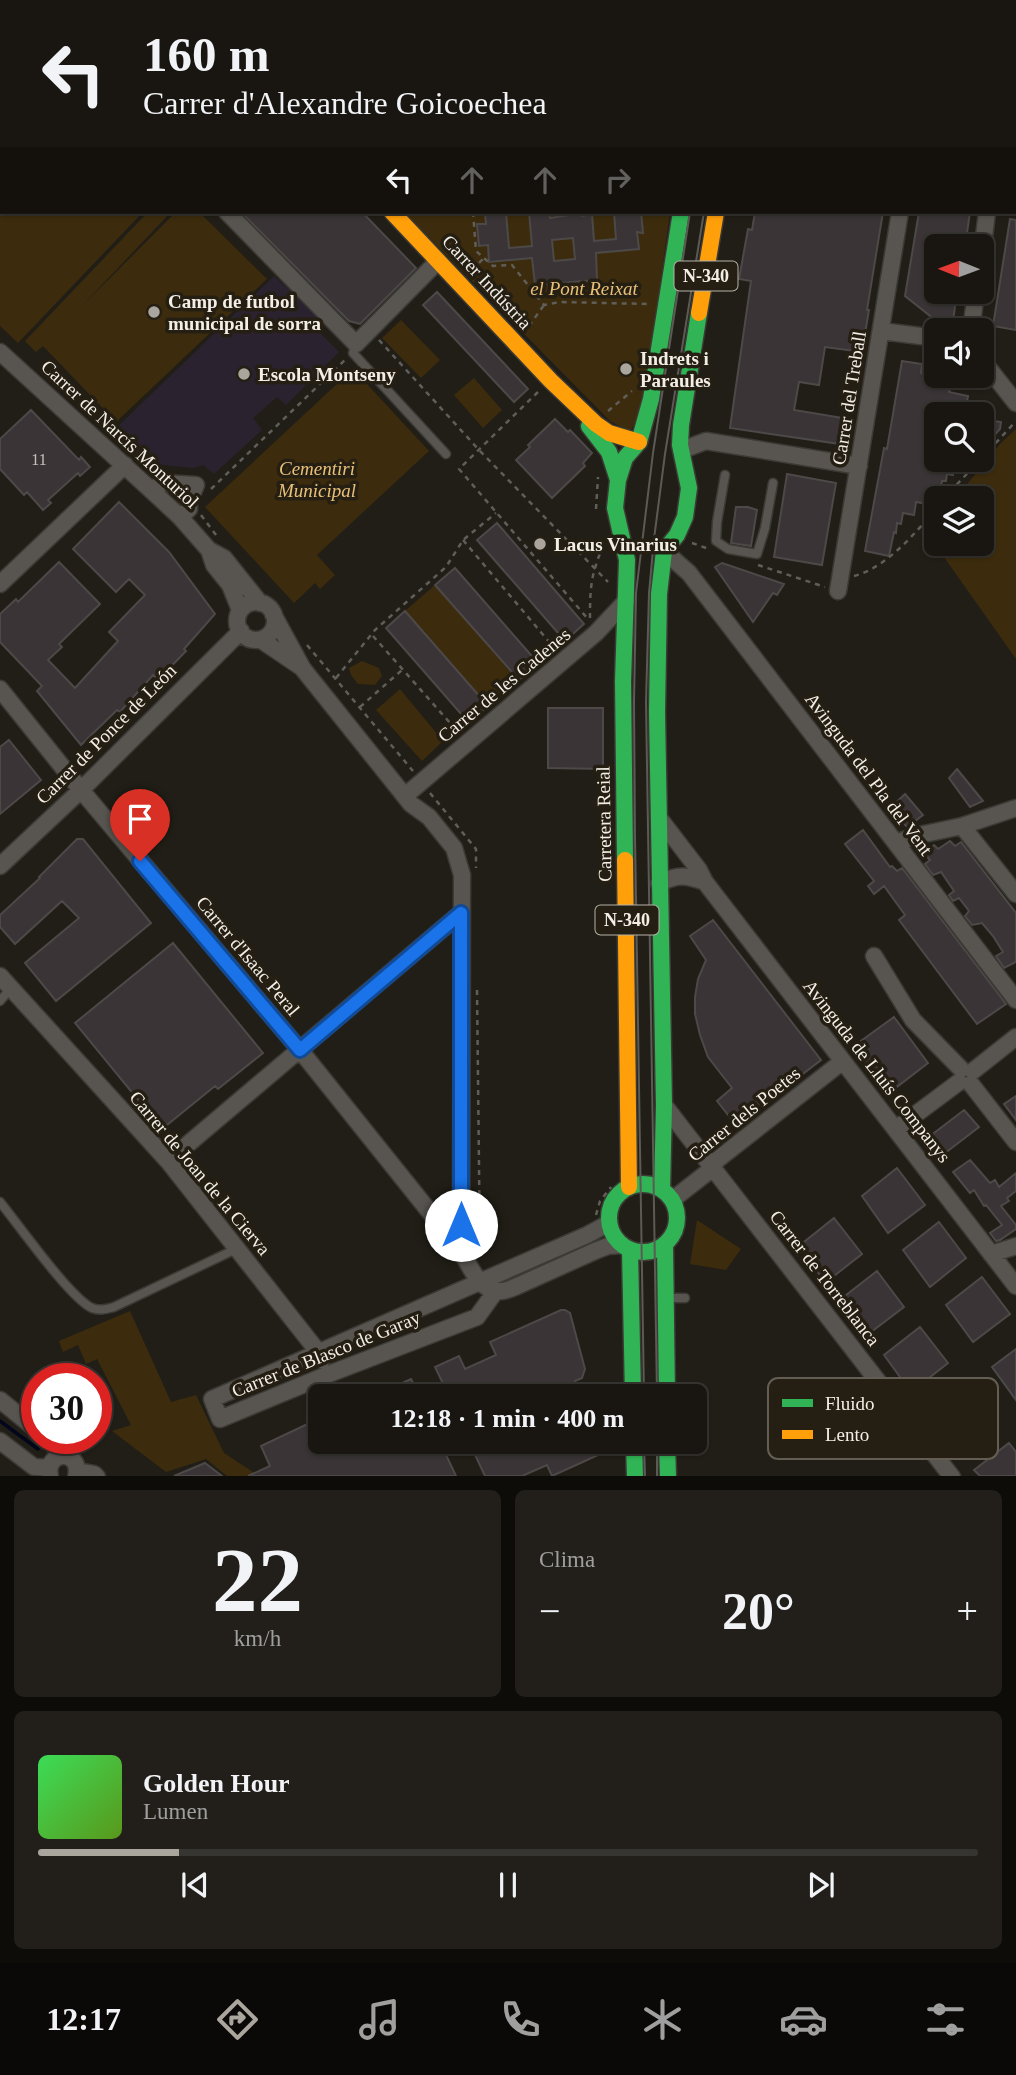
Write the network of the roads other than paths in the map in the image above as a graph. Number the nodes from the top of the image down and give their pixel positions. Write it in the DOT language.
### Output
graph roads {
  1 [pos="229,214"];
  2 [pos="394,214"];
  3 [pos="681,214"];
  4 [pos="716,214"];
  5 [pos="900,214"];
  6 [pos="987,214"];
  7 [pos="984,234"];
  8 [pos="438,261"];
  9 [pos="881,331"];
  10 [pos="924,336"];
  11 [pos="355,348"];
  12 [pos="0,352"];
  13 [pos="994,375"];
  14 [pos="551,381"];
  15 [pos="1016,403"];
  16 [pos="665,443"];
  17 [pos="446,454"];
  18 [pos="125,465"];
  19 [pos="859,466"];
  20 [pos="726,475"];
  21 [pos="618,480"];
  22 [pos="773,483"];
  23 [pos="151,490"];
  24 [pos="180,517"];
  25 [pos="683,539"];
  26 [pos="215,545"];
  27 [pos="624,545"];
  28 [pos="664,551"];
  29 [pos="684,570"];
  30 [pos="660,581"];
  31 [pos="0,584"];
  32 [pos="839,586"];
  33 [pos="626,597"];
  34 [pos="260,603"];
  35 [pos="240,610"];
  36 [pos="273,614"];
  37 [pos="240,631"];
  38 [pos="261,640"];
  39 [pos="303,669"];
  40 [pos="0,688"];
  41 [pos="81,790"];
  42 [pos="405,796"];
  43 [pos="1016,807"];
  44 [pos="658,817"];
  45 [pos="962,826"];
  46 [pos="896,843"];
  47 [pos="0,866"];
  48 [pos="705,882"];
  49 [pos="659,883"];
  50 [pos="1016,894"];
  51 [pos="461,913"];
  52 [pos="874,956"];
  53 [pos="6,982"];
  54 [pos="1016,1000"];
  55 [pos="0,1001"];
  56 [pos="1016,1037"];
  57 [pos="300,1050"];
  58 [pos="843,1061"];
  59 [pos="966,1077"];
  60 [pos="664,1105"];
  61 [pos="896,1129"];
  62 [pos="1016,1142"];
  63 [pos="168,1161"];
  64 [pos="713,1168"];
  65 [pos="629,1187"];
  66 [pos="667,1195"];
  67 [pos="0,1202"];
  68 [pos="610,1223"];
  69 [pos="665,1245"];
  70 [pos="1016,1245"];
  71 [pos="626,1247"];
  72 [pos="236,1249"];
  73 [pos="461,1251"];
  74 [pos="991,1254"];
  75 [pos="479,1282"];
  76 [pos="1016,1286"];
  77 [pos="495,1292"];
  78 [pos="665,1297"];
  79 [pos="685,1297"];
  80 [pos="319,1353"];
  81 [pos="329,1374"];
  82 [pos="876,1378"];
  83 [pos="632,1384"];
  84 [pos="667,1384"];
  85 [pos="0,1400"];
  86 [pos="21,1417"];
  87 [pos="0,1441"];
  88 [pos="634,1454"];
  89 [pos="667,1454"];
  90 [pos="62,1456"];
  91 [pos="939,1459"];
  92 [pos="47,1473"];
  93 [pos="77,1474"];
  94 [pos="97,1476"];
  95 [pos="635,1476"];
  96 [pos="668,1476"];
  97 [pos="952,1476"];
  1 -- 11 [label="street"];
  2 -- 8 [label="main road, Carrer Indústria"];
  3 -- 16 [label="main road, Carretera Reial / N-340"];
  4 -- 16 [label="main road, Carretera Reial / N-340"];
  5 -- 9 [label="street, Carrer del Treball"];
  6 -- 7 [label="street"];
  8 -- 11 [label="street"];
  8 -- 14 [label="main road, Carrer Indústria"];
  9 -- 10 [label="street"];
  9 -- 19 [label="street, Carrer del Treball"];
  11 -- 17 [label="lane"];
  12 -- 18 [label="street, Carrer de Narcís Monturiol"];
  13 -- 15 [label="street"];
  14 -- 16 [label="main road"];
  14 -- 21 [label="main road"];
  16 -- 19 [label="street"];
  16 -- 21 [label="main road, Carretera Reial / N-340"];
  16 -- 25 [label="main road, Carretera Reial / N-340"];
  18 -- 23 [label="street, Carrer de Narcís Monturiol"];
  18 -- 31 [label="street"];
  19 -- 32 [label="street, Carrer del Treball"];
  20 -- 22 [label="lane"];
  21 -- 27 [label="main road, Carretera Reial / N-340"];
  23 -- 24 [label="street, Carrer de Narcís Monturiol"];
  23 -- 24 [label="street"];
  24 -- 26 [label="street, Carrer de Narcís Monturiol"];
  25 -- 28 [label="main road, Carretera Reial / N-340"];
  25 -- 29 [label="street, Avinguda del Pla del Vent"];
  26 -- 34 [label="street, Carrer de Narcís Monturiol"];
  26 -- 35 [label="street, Carrer de Narcís Monturiol"];
  27 -- 28 [label="main road"];
  27 -- 33 [label="main road, Carretera Reial / N-340"];
  28 -- 29 [label="street, Avinguda del Pla del Vent"];
  28 -- 30 [label="main road, N-340"];
  29 -- 30 [label="street"];
  29 -- 46 [label="street, Avinguda del Pla del Vent"];
  30 -- 44 [label="main road, N-340"];
  33 -- 42 [label="street, Carrer de les Cadenes"];
  33 -- 65 [label="main road, Carretera Reial / N-340"];
  34 -- 35 [label="street"];
  34 -- 36 [label="street"];
  35 -- 37 [label="street"];
  36 -- 38 [label="street"];
  36 -- 39 [label="street"];
  37 -- 38 [label="street"];
  37 -- 41 [label="street, Carrer de Ponce de León"];
  38 -- 39 [label="street"];
  39 -- 42 [label="street"];
  40 -- 41 [label="street, Carrer d'Isaac Peral"];
  41 -- 47 [label="street, Carrer de Ponce de León"];
  41 -- 57 [label="street, Carrer d'Isaac Peral"];
  42 -- 51 [label="street"];
  43 -- 45 [label="street"];
  44 -- 48 [label="street, Avinguda de Lluís Companys"];
  44 -- 49 [label="main road, N-340"];
  45 -- 46 [label="street"];
  45 -- 50 [label="street"];
  46 -- 54 [label="street, Avinguda del Pla del Vent"];
  48 -- 49 [label="street"];
  48 -- 58 [label="street, Avinguda de Lluís Companys"];
  49 -- 60 [label="main road, N-340"];
  51 -- 57 [label="street"];
  51 -- 73 [label="street"];
  52 -- 59 [label="street"];
  53 -- 55 [label="lane"];
  53 -- 63 [label="street, Carrer de Joan de la Cierva"];
  56 -- 59 [label="street"];
  57 -- 63 [label="street"];
  57 -- 73 [label="street, Carrer d'Isaac Peral"];
  58 -- 61 [label="street, Avinguda de Lluís Companys"];
  58 -- 64 [label="street, Carrer dels Poetes"];
  59 -- 61 [label="street"];
  59 -- 62 [label="street"];
  60 -- 64 [label="street, Carrer de Torreblanca"];
  60 -- 66 [label="main road, N-340"];
  61 -- 74 [label="street, Avinguda de Lluís Companys"];
  63 -- 72 [label="street, Carrer de Joan de la Cierva"];
  64 -- 66 [label="street, Carrer dels Poetes"];
  64 -- 82 [label="street, Carrer de Torreblanca"];
  65 -- 66 [label="main road"];
  65 -- 68 [label="main road"];
  66 -- 69 [label="main road, N-340"];
  67 -- 72 [label="lane"];
  68 -- 71 [label="main road"];
  68 -- 75 [label="street, Carrer de Blasco de Garay"];
  69 -- 71 [label="main road"];
  69 -- 78 [label="main road, N-340"];
  70 -- 74 [label="street"];
  71 -- 77 [label="street"];
  71 -- 83 [label="main road"];
  72 -- 80 [label="street, Carrer de Joan de la Cierva"];
  73 -- 75 [label="street"];
  74 -- 76 [label="street, Avinguda de Lluís Companys"];
  75 -- 77 [label="street"];
  75 -- 80 [label="street, Carrer de Blasco de Garay"];
  77 -- 81 [label="street, Carrer de Blasco de Garay"];
  78 -- 79 [label="lane"];
  78 -- 84 [label="main road, N-340"];
  80 -- 81 [label="street, Carrer de Joan de la Cierva"];
  80 -- 81 [label="street, Carrer de Blasco de Garay"];
  85 -- 86 [label="street"];
  87 -- 92 [label="street"];
  88 -- 95 [label="main road"];
  89 -- 96 [label="main road"];
  90 -- 92 [label="street"];
  90 -- 93 [label="street"];
  91 -- 97 [label="street, Carrer de Torreblanca"];
  93 -- 94 [label="street"];
}
